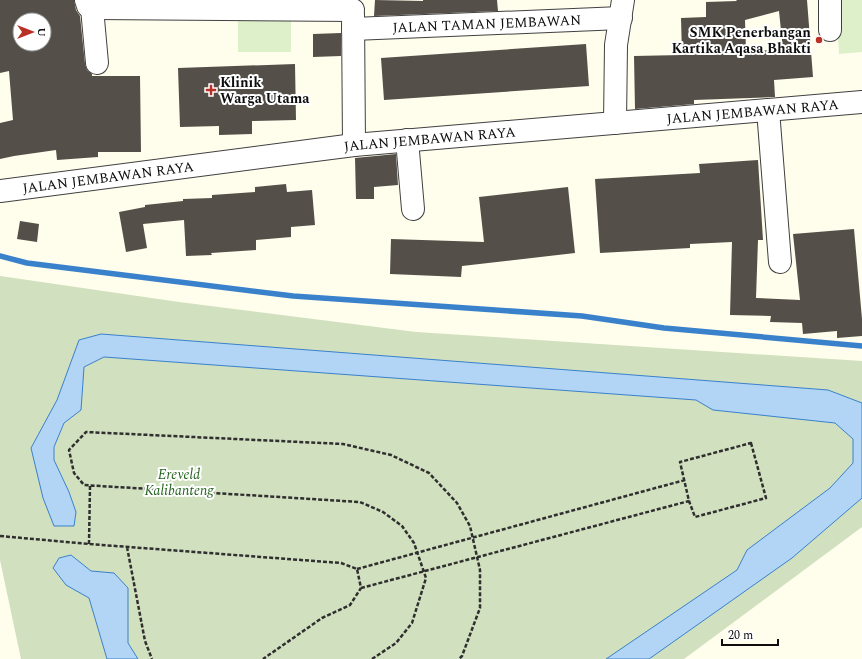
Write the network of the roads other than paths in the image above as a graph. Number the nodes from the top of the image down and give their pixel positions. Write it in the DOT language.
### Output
graph roads {
  1 [pos="830,0"];
  2 [pos="89,4"];
  3 [pos="622,9"];
  4 [pos="353,13"];
  5 [pos="830,30"];
  6 [pos="96,63"];
  7 [pos="862,102"];
  8 [pos="768,110"];
  9 [pos="615,123"];
  10 [pos="407,140"];
  11 [pos="354,145"];
  12 [pos="0,191"];
  13 [pos="413,209"];
  14 [pos="780,262"];
  1 -- 5 [label="street"];
  2 -- 4 [label="street, JALAN TAMAN JEMBAWAN"];
  2 -- 6 [label="street"];
  3 -- 4 [label="street, JALAN TAMAN JEMBAWAN"];
  3 -- 9 [label="street"];
  4 -- 11 [label="street"];
  7 -- 8 [label="street, JALAN JEMBAWAN RAYA"];
  8 -- 9 [label="street, JALAN JEMBAWAN RAYA"];
  8 -- 14 [label="street"];
  9 -- 10 [label="street, JALAN JEMBAWAN RAYA"];
  10 -- 11 [label="street, JALAN JEMBAWAN RAYA"];
  10 -- 13 [label="street"];
  11 -- 12 [label="street, JALAN JEMBAWAN RAYA"];
}
